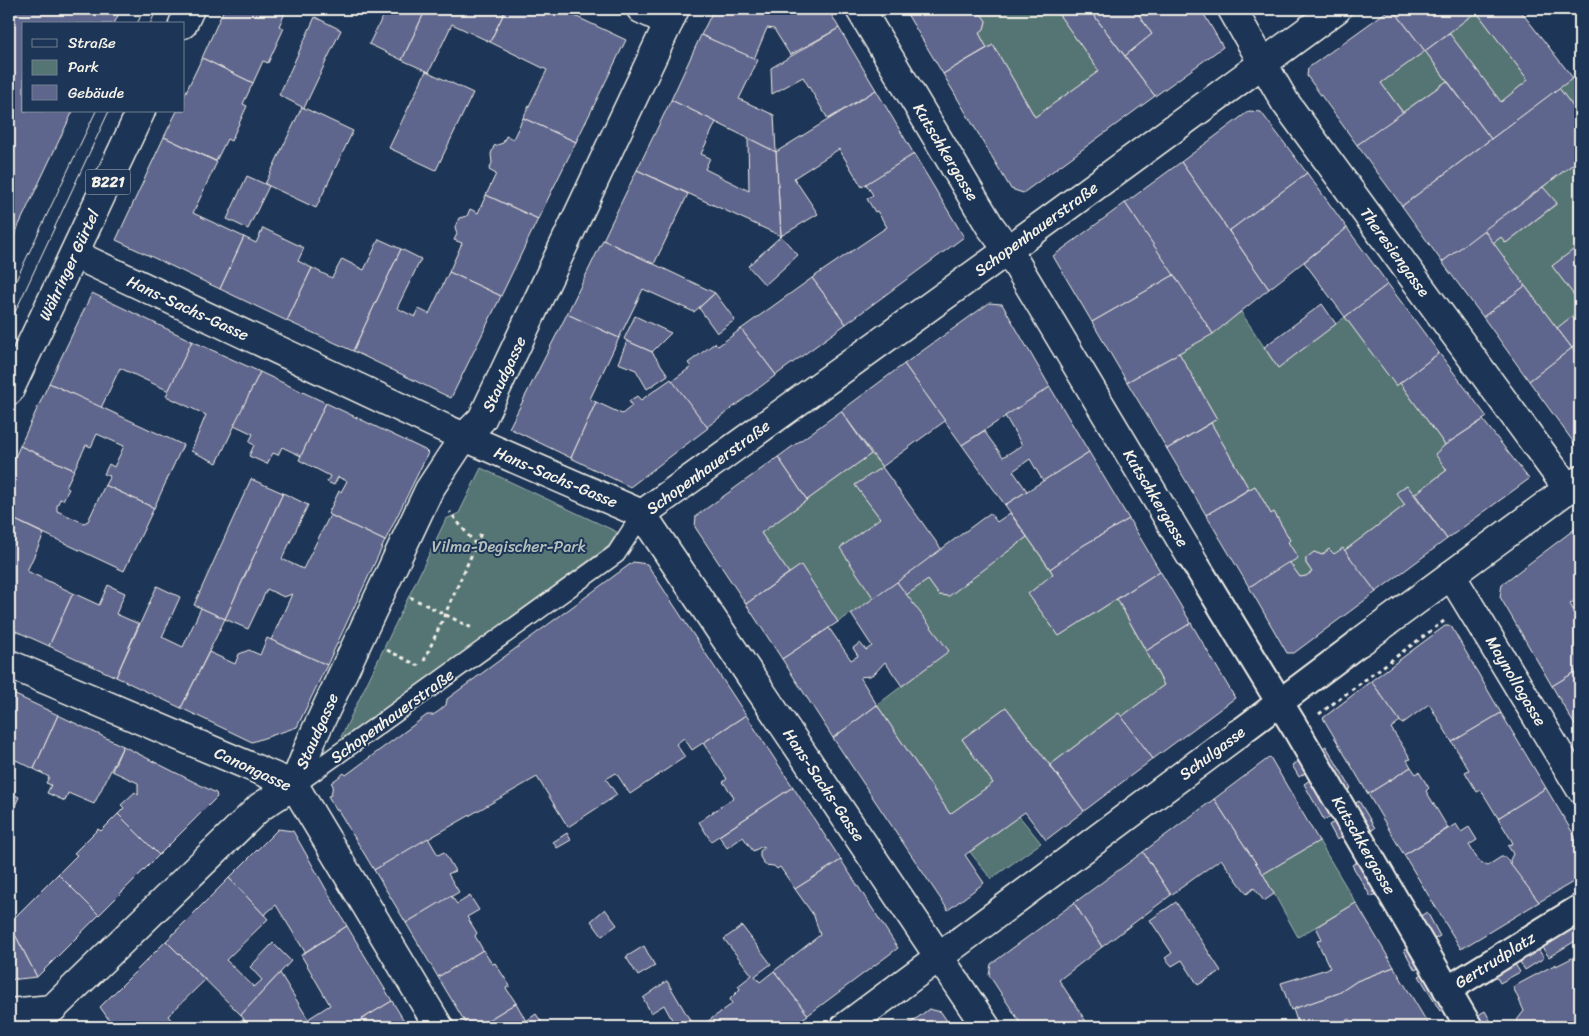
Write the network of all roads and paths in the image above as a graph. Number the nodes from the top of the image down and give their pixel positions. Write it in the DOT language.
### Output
graph roads {
  1 [pos="190,9"];
  2 [pos="641,9"];
  3 [pos="860,9"];
  4 [pos="1232,9"];
  5 [pos="1337,9"];
  6 [pos="672,15"];
  7 [pos="184,22"];
  8 [pos="1264,62"];
  9 [pos="141,112"];
  10 [pos="1008,250"];
  11 [pos="74,254"];
  12 [pos="9,391"];
  13 [pos="464,437"];
  14 [pos="1574,484"];
  15 [pos="447,508"];
  16 [pos="642,514"];
  17 [pos="481,533"];
  18 [pos="476,545"];
  19 [pos="1190,555"];
  20 [pos="1451,575"];
  21 [pos="405,595"];
  22 [pos="1469,603"];
  23 [pos="445,615"];
  24 [pos="497,640"];
  25 [pos="1360,642"];
  26 [pos="379,647"];
  27 [pos="9,664"];
  28 [pos="1279,703"];
  29 [pos="1297,731"];
  30 [pos="1239,733"];
  31 [pos="294,785"];
  32 [pos="1580,788"];
  33 [pos="1580,908"];
  34 [pos="940,956"];
  35 [pos="1447,990"];
  36 [pos="9,1013"];
  37 [pos="59,1018"];
  38 [pos="439,1027"];
  39 [pos="845,1027"];
  40 [pos="986,1027"];
  41 [pos="1468,1027"];
  1 -- 7 [label="street"];
  2 -- 6 [label="street"];
  3 -- 10 [label="street, Kutschkergasse"];
  4 -- 8 [label="street, Theresiengasse"];
  5 -- 8 [label="street, Schopenhauerstraße"];
  6 -- 13 [label="street, Staudgasse"];
  8 -- 10 [label="street, Schopenhauerstraße"];
  8 -- 14 [label="street, Theresiengasse"];
  9 -- 11 [label="street, Währinger Gürtel / B221"];
  10 -- 16 [label="street, Schopenhauerstraße"];
  10 -- 19 [label="street, Kutschkergasse"];
  11 -- 12 [label="street, Währinger Gürtel / B221"];
  11 -- 13 [label="street, Hans-Sachs-Gasse"];
  13 -- 16 [label="street, Hans-Sachs-Gasse"];
  13 -- 31 [label="street, Staudgasse"];
  14 -- 20 [label="street, Schulgasse"];
  15 -- 18 [label="path"];
  16 -- 24 [label="lane, Schopenhauerstraße"];
  16 -- 34 [label="street, Hans-Sachs-Gasse"];
  17 -- 18 [label="path"];
  18 -- 23 [label="path"];
  19 -- 28 [label="street, Kutschkergasse"];
  20 -- 22 [label="street, Maynollogasse"];
  20 -- 25 [label="street, Schulgasse"];
  21 -- 23 [label="path"];
  22 -- 29 [label="path"];
  22 -- 32 [label="street, Maynollogasse"];
  23 -- 24 [label="path"];
  23 -- 26 [label="path"];
  24 -- 31 [label="lane, Schopenhauerstraße"];
  25 -- 28 [label="street, Schulgasse"];
  27 -- 31 [label="street, Canongasse"];
  28 -- 29 [label="street, Kutschkergasse"];
  28 -- 30 [label="street, Schulgasse"];
  29 -- 35 [label="street, Kutschkergasse"];
  30 -- 34 [label="street, Schulgasse"];
  31 -- 37 [label="street, Schopenhauerstraße"];
  31 -- 38 [label="street, Canongasse"];
  33 -- 35 [label="street, Gertrudplatz"];
  34 -- 39 [label="street, Schulgasse"];
  34 -- 40 [label="street, Hans-Sachs-Gasse"];
  35 -- 41 [label="street, Gertrudplatz"];
  36 -- 37 [label="street, Schopenhauerstraße"];
}
